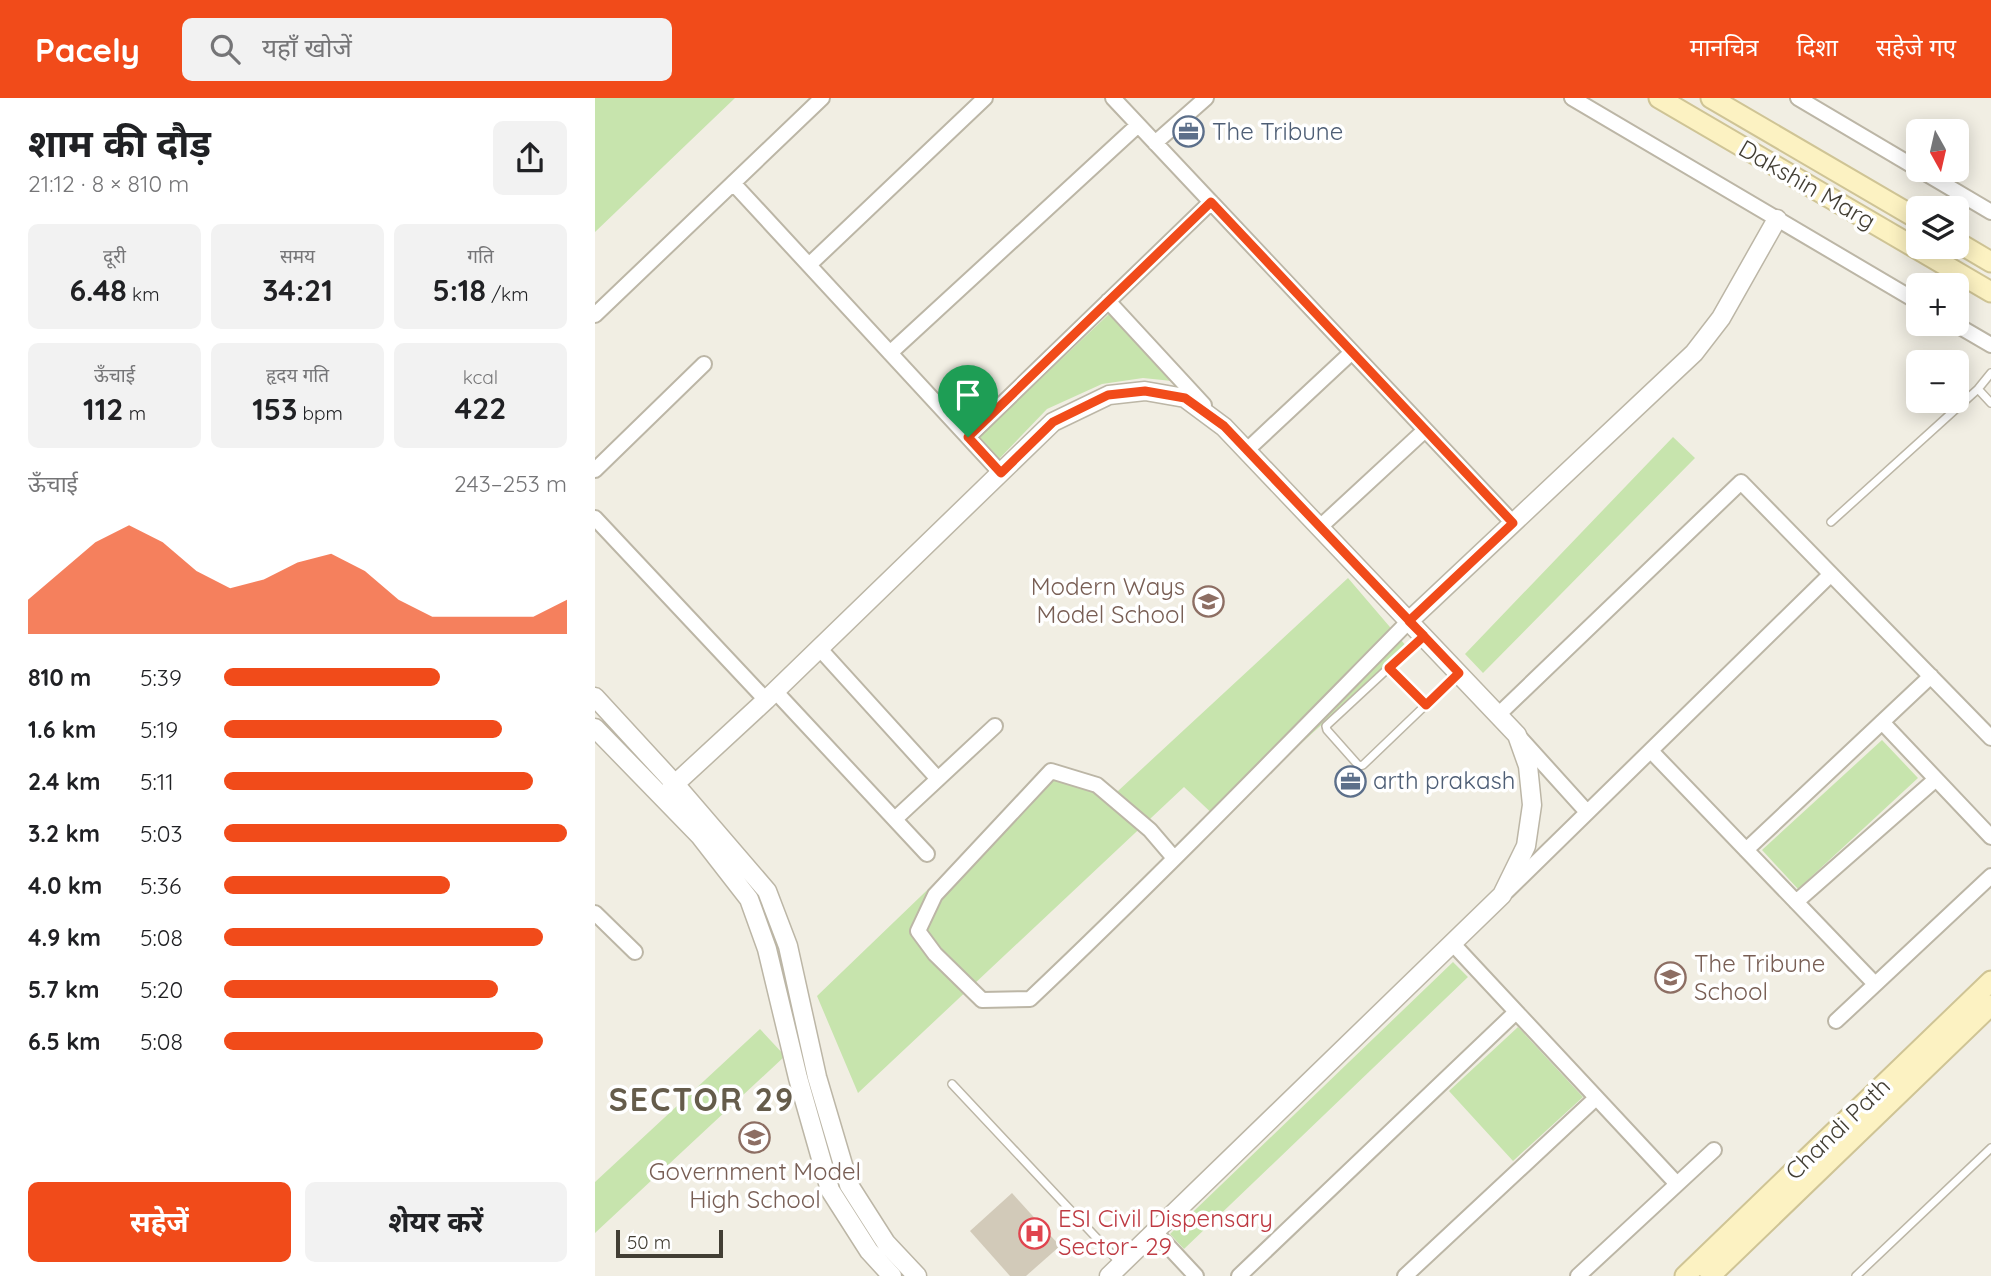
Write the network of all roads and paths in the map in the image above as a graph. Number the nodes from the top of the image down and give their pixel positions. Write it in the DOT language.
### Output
graph roads {
  1 [pos="822,98"];
  2 [pos="985,98"];
  3 [pos="1112,98"];
  4 [pos="1206,98"];
  5 [pos="1571,98"];
  6 [pos="1659,98"];
  7 [pos="1711,98"];
  8 [pos="1801,99"];
  9 [pos="1138,125"];
  10 [pos="1155,143"];
  11 [pos="1906,161"];
  12 [pos="1951,182"];
  13 [pos="733,183"];
  14 [pos="1211,202"];
  15 [pos="1906,212"];
  16 [pos="1991,212"];
  17 [pos="1777,219"];
  18 [pos="1969,249"];
  19 [pos="1991,262"];
  20 [pos="809,265"];
  21 [pos="1991,292"];
  22 [pos="1906,295"];
  23 [pos="1108,301"];
  24 [pos="595,315"];
  25 [pos="1969,332"];
  26 [pos="1991,345"];
  27 [pos="1352,352"];
  28 [pos="890,353"];
  29 [pos="704,364"];
  30 [pos="1991,373"];
  31 [pos="1978,389"];
  32 [pos="1991,403"];
  33 [pos="1224,426"];
  34 [pos="1425,430"];
  35 [pos="968,437"];
  36 [pos="1247,450"];
  37 [pos="595,470"];
  38 [pos="1001,473"];
  39 [pos="595,518"];
  40 [pos="1831,522"];
  41 [pos="1513,523"];
  42 [pos="1320,527"];
  43 [pos="1831,574"];
  44 [pos="1409,621"];
  45 [pos="1424,636"];
  46 [pos="819,648"];
  47 [pos="1389,668"];
  48 [pos="1459,673"];
  49 [pos="1931,676"];
  50 [pos="770,695"];
  51 [pos="595,697"];
  52 [pos="1426,705"];
  53 [pos="611,714"];
  54 [pos="1498,715"];
  55 [pos="1882,722"];
  56 [pos="995,726"];
  57 [pos="595,728"];
  58 [pos="1517,735"];
  59 [pos="1991,738"];
  60 [pos="1651,751"];
  61 [pos="938,779"];
  62 [pos="1936,779"];
  63 [pos="669,791"];
  64 [pos="1587,812"];
  65 [pos="895,819"];
  66 [pos="1991,837"];
  67 [pos="1746,850"];
  68 [pos="927,854"];
  69 [pos="1174,858"];
  70 [pos="1991,876"];
  71 [pos="1503,895"];
  72 [pos="1796,902"];
  73 [pos="598,923"];
  74 [pos="1453,944"];
  75 [pos="635,952"];
  76 [pos="1991,981"];
  77 [pos="1875,984"];
  78 [pos="1991,1004"];
  79 [pos="1516,1012"];
  80 [pos="1836,1021"];
  81 [pos="952,1084"];
  82 [pos="1596,1098"];
  83 [pos="1991,1148"];
  84 [pos="1714,1150"];
  85 [pos="1677,1184"];
  86 [pos="1154,1232"];
  87 [pos="1115,1270"];
  88 [pos="892,1276"];
  89 [pos="917,1276"];
  90 [pos="1196,1276"];
  91 [pos="1239,1276"];
  92 [pos="1405,1276"];
  93 [pos="1578,1276"];
  94 [pos="1685,1276"];
  95 [pos="1710,1276"];
  96 [pos="1856,1276"];
  1 -- 13 [label="street"];
  2 -- 20 [label="street"];
  3 -- 9 [label="street"];
  4 -- 10 [label="street"];
  5 -- 17 [label="street"];
  6 -- 21 [label="main road, Dakshin Marg"];
  7 -- 15 [label="main road, Dakshin Marg"];
  8 -- 11 [label="street"];
  9 -- 10 [label="street"];
  9 -- 28 [label="street"];
  10 -- 14 [label="street"];
  12 -- 16 [label="street"];
  13 -- 20 [label="street"];
  13 -- 24 [label="street"];
  14 -- 23 [label="street"];
  14 -- 27 [label="street"];
  17 -- 22 [label="street"];
  17 -- 41 [label="street"];
  18 -- 19 [label="main road"];
  20 -- 28 [label="street"];
  23 -- 33 [label="street"];
  23 -- 35 [label="street"];
  25 -- 26 [label="street"];
  27 -- 34 [label="street"];
  27 -- 36 [label="street"];
  28 -- 35 [label="street"];
  29 -- 37 [label="street"];
  30 -- 31 [label="lane"];
  31 -- 32 [label="lane"];
  31 -- 40 [label="lane"];
  33 -- 36 [label="street"];
  33 -- 38 [label="street"];
  34 -- 41 [label="street"];
  34 -- 42 [label="street"];
  35 -- 38 [label="street"];
  36 -- 42 [label="street"];
  38 -- 46 [label="street"];
  39 -- 50 [label="street"];
  41 -- 44 [label="street"];
  42 -- 44 [label="street"];
  43 -- 49 [label="street"];
  43 -- 54 [label="street"];
  43 -- 60 [label="street"];
  44 -- 45 [label="street"];
  44 -- 69 [label="street"];
  45 -- 47 [label="lane"];
  45 -- 48 [label="street"];
  46 -- 50 [label="street"];
  46 -- 61 [label="street"];
  47 -- 52 [label="lane"];
  47 -- 52 [label="lane"];
  48 -- 52 [label="lane"];
  48 -- 54 [label="street"];
  49 -- 55 [label="street"];
  49 -- 59 [label="street"];
  50 -- 63 [label="street"];
  50 -- 65 [label="street"];
  51 -- 53 [label="street"];
  53 -- 57 [label="street"];
  53 -- 63 [label="street"];
  54 -- 58 [label="street"];
  55 -- 62 [label="street"];
  55 -- 67 [label="street"];
  56 -- 61 [label="street"];
  57 -- 63 [label="street"];
  58 -- 64 [label="street"];
  58 -- 71 [label="street"];
  60 -- 64 [label="street"];
  60 -- 67 [label="street"];
  61 -- 65 [label="street"];
  62 -- 66 [label="street"];
  62 -- 72 [label="street"];
  63 -- 88 [label="street"];
  63 -- 89 [label="street"];
  64 -- 71 [label="street"];
  65 -- 68 [label="street"];
  67 -- 72 [label="street"];
  69 -- 69 [label="street"];
  70 -- 77 [label="street"];
  71 -- 74 [label="street"];
  72 -- 77 [label="street"];
  73 -- 75 [label="street"];
  74 -- 79 [label="street"];
  74 -- 86 [label="street"];
  76 -- 94 [label="main road, Chandi Path"];
  77 -- 80 [label="street"];
  78 -- 95 [label="main road, Chandi Path"];
  79 -- 82 [label="street"];
  79 -- 91 [label="street"];
  81 -- 87 [label="lane"];
  82 -- 85 [label="street"];
  82 -- 92 [label="street"];
  83 -- 96 [label="lane"];
  84 -- 85 [label="street"];
  85 -- 93 [label="street"];
  86 -- 87 [label="street"];
  86 -- 90 [label="street"];
}
